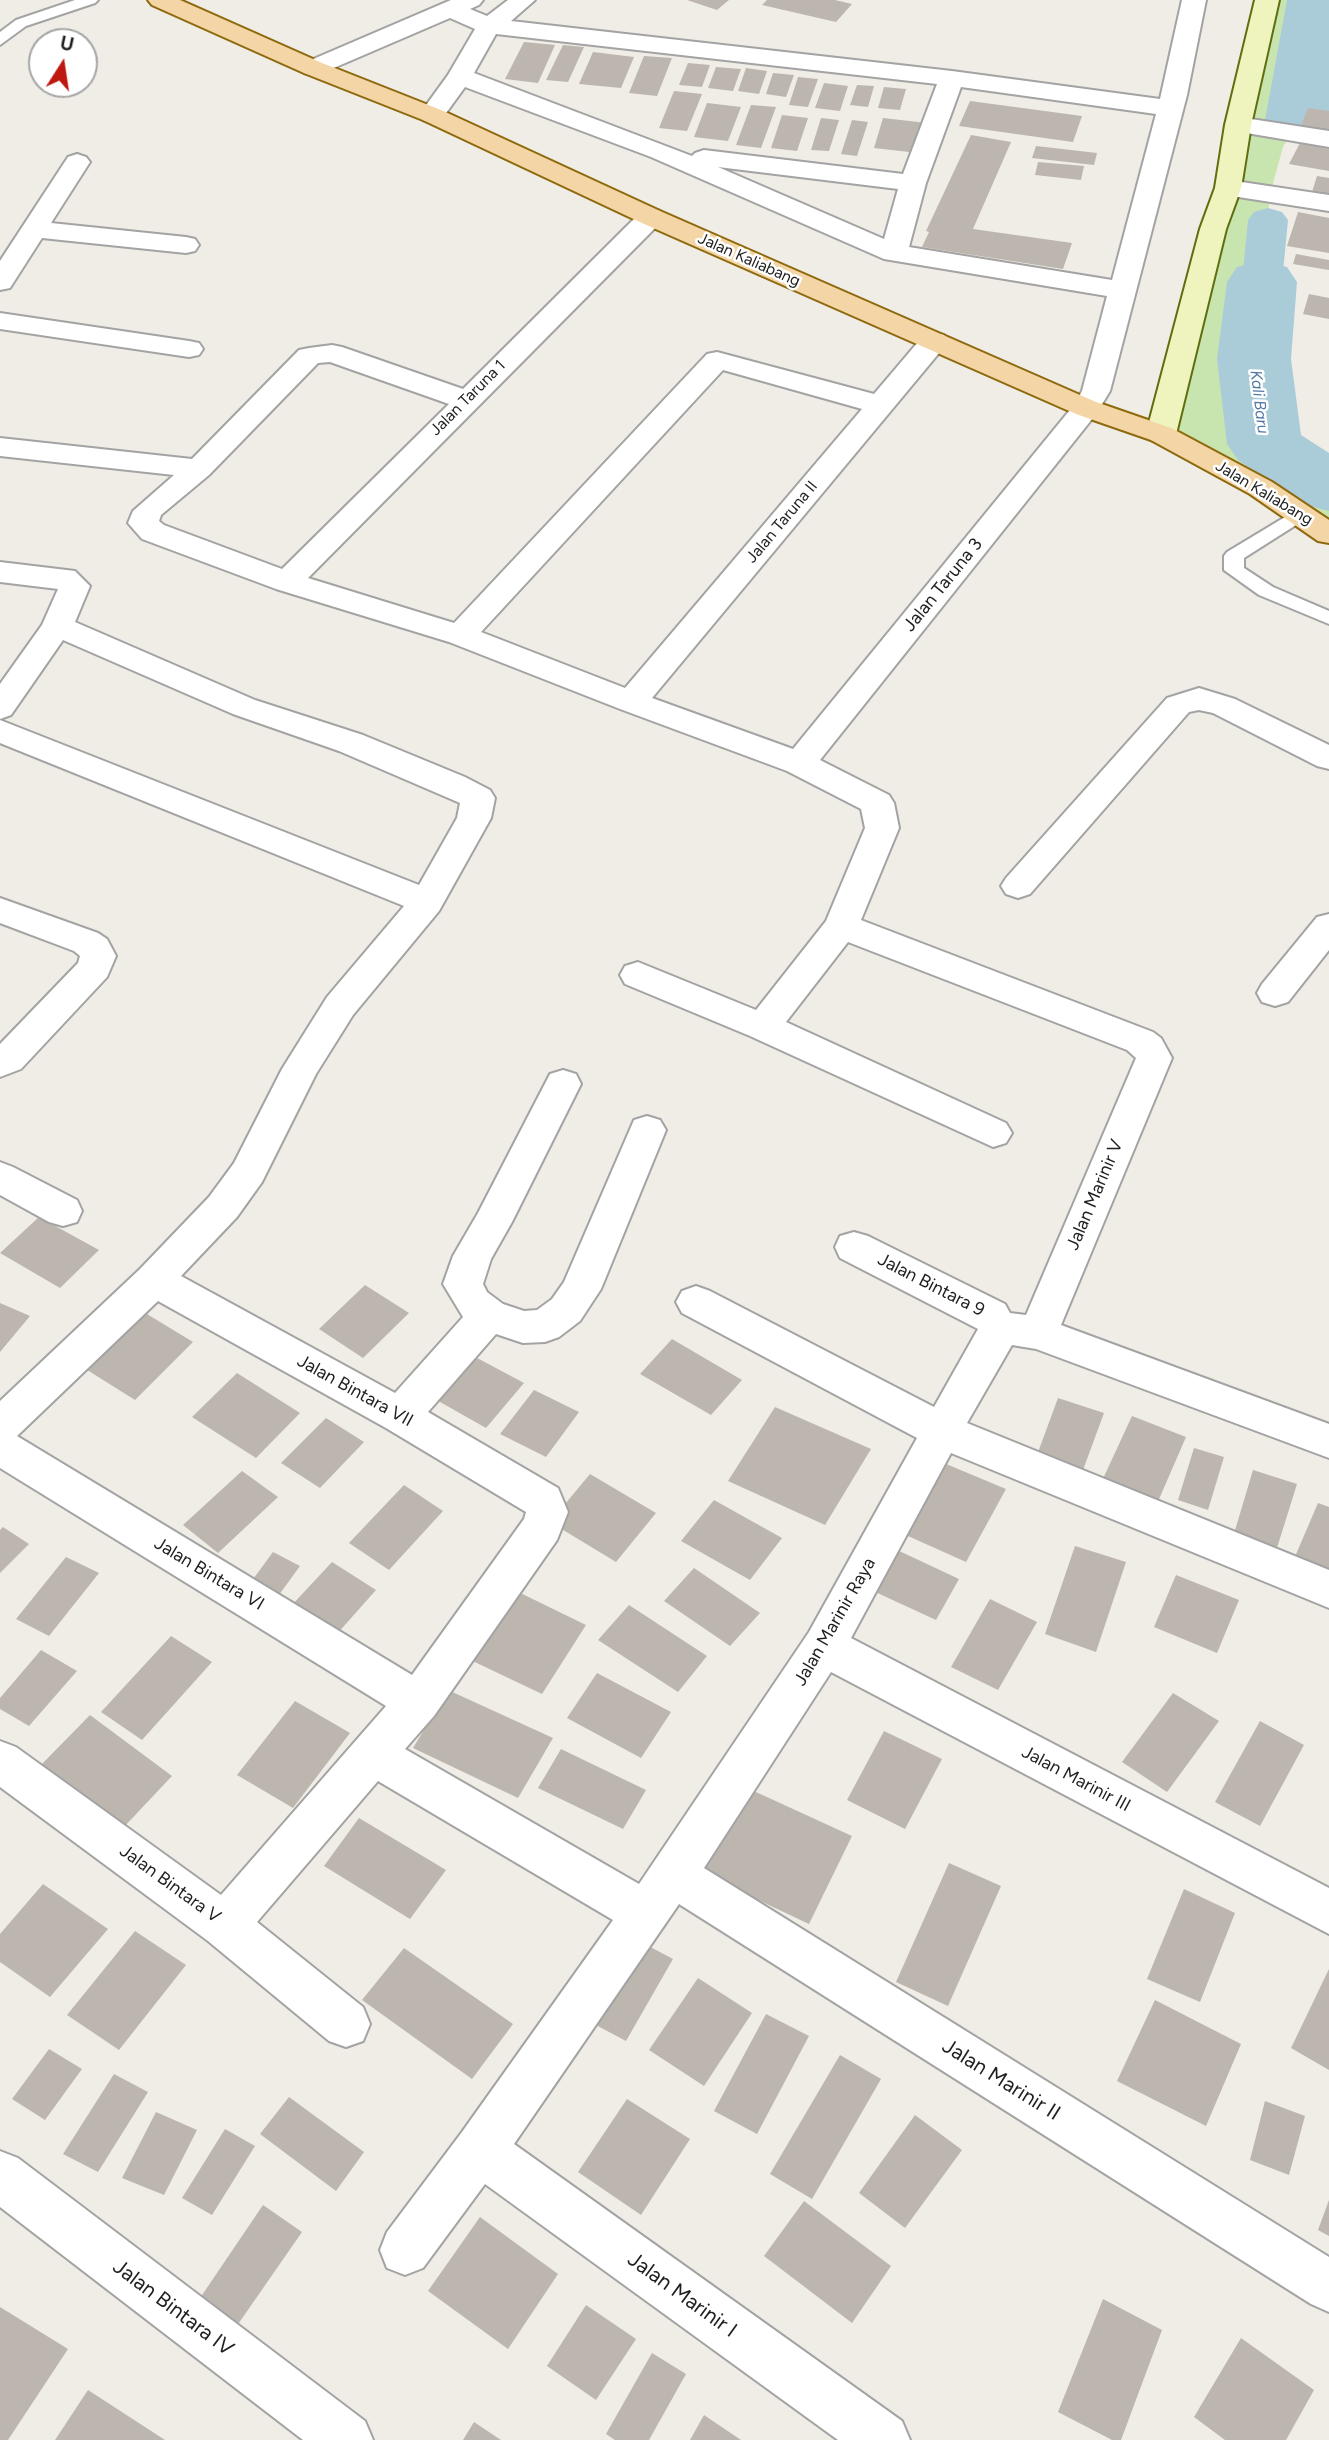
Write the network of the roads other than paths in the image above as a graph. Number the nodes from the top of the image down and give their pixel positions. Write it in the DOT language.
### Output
graph roads {
  1 [pos="90,0"];
  2 [pos="160,0"];
  3 [pos="523,0"];
  4 [pos="1194,0"];
  5 [pos="1267,0"];
  6 [pos="461,5"];
  7 [pos="489,26"];
  8 [pos="0,40"];
  9 [pos="313,68"];
  10 [pos="460,76"];
  11 [pos="952,78"];
  12 [pos="1170,108"];
  13 [pos="432,116"];
  14 [pos="1245,126"];
  15 [pos="1319,137"];
  16 [pos="660,152"];
  17 [pos="77,162"];
  18 [pos="914,183"];
  19 [pos="1240,190"];
  20 [pos="1329,203"];
  21 [pos="651,217"];
  22 [pos="0,234"];
  23 [pos="33,234"];
  24 [pos="186,245"];
  25 [pos="894,253"];
  26 [pos="0,282"];
  27 [pos="1124,290"];
  28 [pos="0,321"];
  29 [pos="934,341"];
  30 [pos="189,349"];
  31 [pos="466,400"];
  32 [pos="880,405"];
  33 [pos="1086,408"];
  34 [pos="1161,434"];
  35 [pos="0,447"];
  36 [pos="199,468"];
  37 [pos="1300,514"];
  38 [pos="1329,534"];
  39 [pos="0,572"];
  40 [pos="287,582"];
  41 [pos="1329,618"];
  42 [pos="57,626"];
  43 [pos="460,635"];
  44 [pos="631,702"];
  45 [pos="0,708"];
  46 [pos="0,731"];
  47 [pos="1329,758"];
  48 [pos="799,763"];
  49 [pos="1018,886"];
  50 [pos="427,902"];
  51 [pos="0,909"];
  52 [pos="841,926"];
  53 [pos="1329,926"];
  54 [pos="638,975"];
  55 [pos="1275,993"];
  56 [pos="763,1027"];
  57 [pos="0,1063"];
  58 [pos="563,1084"];
  59 [pos="647,1130"];
  60 [pos="993,1133"];
  61 [pos="0,1177"];
  62 [pos="63,1211"];
  63 [pos="854,1247"];
  64 [pos="153,1280"];
  65 [pos="696,1302"];
  66 [pos="489,1315"];
  67 [pos="1019,1332"];
  68 [pos="400,1416"];
  69 [pos="0,1427"];
  70 [pos="942,1431"];
  71 [pos="1329,1441"];
  72 [pos="0,1447"];
  73 [pos="547,1512"];
  74 [pos="1329,1589"];
  75 [pos="824,1646"];
  76 [pos="418,1702"];
  77 [pos="372,1754"];
  78 [pos="0,1761"];
  79 [pos="673,1874"];
  80 [pos="1329,1912"];
  81 [pos="645,1913"];
  82 [pos="225,1925"];
  83 [pos="346,2024"];
  84 [pos="480,2150"];
  85 [pos="0,2176"];
  86 [pos="405,2249"];
  87 [pos="1329,2286"];
  88 [pos="346,2440"];
  89 [pos="883,2440"];
  1 -- 8 [label="lane"];
  2 -- 9 [label="main road, Jalan Kaliabang"];
  3 -- 7 [label="street"];
  4 -- 12 [label="street, Jalan Taruna 3"];
  5 -- 14 [label="street"];
  6 -- 7 [label="street"];
  6 -- 9 [label="street"];
  7 -- 10 [label="street"];
  7 -- 11 [label="street"];
  9 -- 13 [label="main road, Jalan Kaliabang"];
  10 -- 13 [label="street"];
  10 -- 16 [label="street"];
  11 -- 12 [label="street"];
  11 -- 18 [label="street"];
  12 -- 27 [label="street, Jalan Taruna 3"];
  13 -- 21 [label="main road, Jalan Kaliabang"];
  14 -- 15 [label="street"];
  14 -- 19 [label="street"];
  16 -- 18 [label="street"];
  16 -- 25 [label="street"];
  17 -- 23 [label="street"];
  18 -- 25 [label="street"];
  19 -- 20 [label="street"];
  19 -- 34 [label="street"];
  21 -- 29 [label="main road, Jalan Kaliabang"];
  21 -- 31 [label="street, Jalan Taruna 1"];
  22 -- 23 [label="street"];
  23 -- 24 [label="street"];
  23 -- 26 [label="street"];
  25 -- 27 [label="street"];
  27 -- 33 [label="street, Jalan Taruna 3"];
  28 -- 30 [label="street"];
  29 -- 32 [label="street, Jalan Taruna II"];
  29 -- 33 [label="main road, Jalan Kaliabang"];
  31 -- 36 [label="street"];
  31 -- 40 [label="street, Jalan Taruna 1"];
  32 -- 43 [label="street"];
  32 -- 44 [label="street, Jalan Taruna II"];
  33 -- 34 [label="main road, Jalan Kaliabang"];
  33 -- 48 [label="street, Jalan Taruna 3"];
  34 -- 37 [label="main road, Jalan Kaliabang"];
  35 -- 36 [label="street"];
  36 -- 40 [label="street"];
  37 -- 38 [label="main road, Jalan Kaliabang"];
  37 -- 41 [label="lane"];
  39 -- 42 [label="street"];
  40 -- 43 [label="street"];
  42 -- 45 [label="street"];
  42 -- 50 [label="street"];
  43 -- 44 [label="street"];
  44 -- 48 [label="street"];
  46 -- 50 [label="street"];
  47 -- 49 [label="street"];
  48 -- 52 [label="street"];
  50 -- 64 [label="street"];
  51 -- 57 [label="street"];
  52 -- 56 [label="street"];
  52 -- 67 [label="street, Jalan Marinir V"];
  53 -- 55 [label="street"];
  54 -- 56 [label="street"];
  56 -- 60 [label="street"];
  58 -- 66 [label="street"];
  59 -- 66 [label="street"];
  61 -- 62 [label="street"];
  63 -- 67 [label="street, Jalan Bintara 9"];
  64 -- 68 [label="street, Jalan Bintara VII"];
  64 -- 69 [label="street"];
  65 -- 70 [label="street"];
  66 -- 68 [label="street"];
  67 -- 70 [label="street, Jalan Marinir V"];
  67 -- 71 [label="street"];
  68 -- 73 [label="street, Jalan Bintara VII"];
  70 -- 74 [label="street"];
  70 -- 75 [label="street, Jalan Marinir Raya"];
  72 -- 76 [label="street, Jalan Bintara VI"];
  73 -- 76 [label="street, Jalan Bintara V"];
  75 -- 79 [label="street, Jalan Marinir Raya"];
  75 -- 80 [label="street, Jalan Marinir III"];
  76 -- 77 [label="street, Jalan Bintara V"];
  77 -- 81 [label="street"];
  77 -- 82 [label="street, Jalan Bintara V"];
  78 -- 82 [label="street, Jalan Bintara V"];
  79 -- 81 [label="street, Jalan Marinir Raya"];
  79 -- 87 [label="street, Jalan Marinir II"];
  81 -- 84 [label="street, Jalan Marinir Raya"];
  82 -- 83 [label="street"];
  84 -- 86 [label="street, Jalan Marinir Raya"];
  84 -- 89 [label="street, Jalan Marinir I"];
  85 -- 88 [label="street, Jalan Bintara IV"];
}
